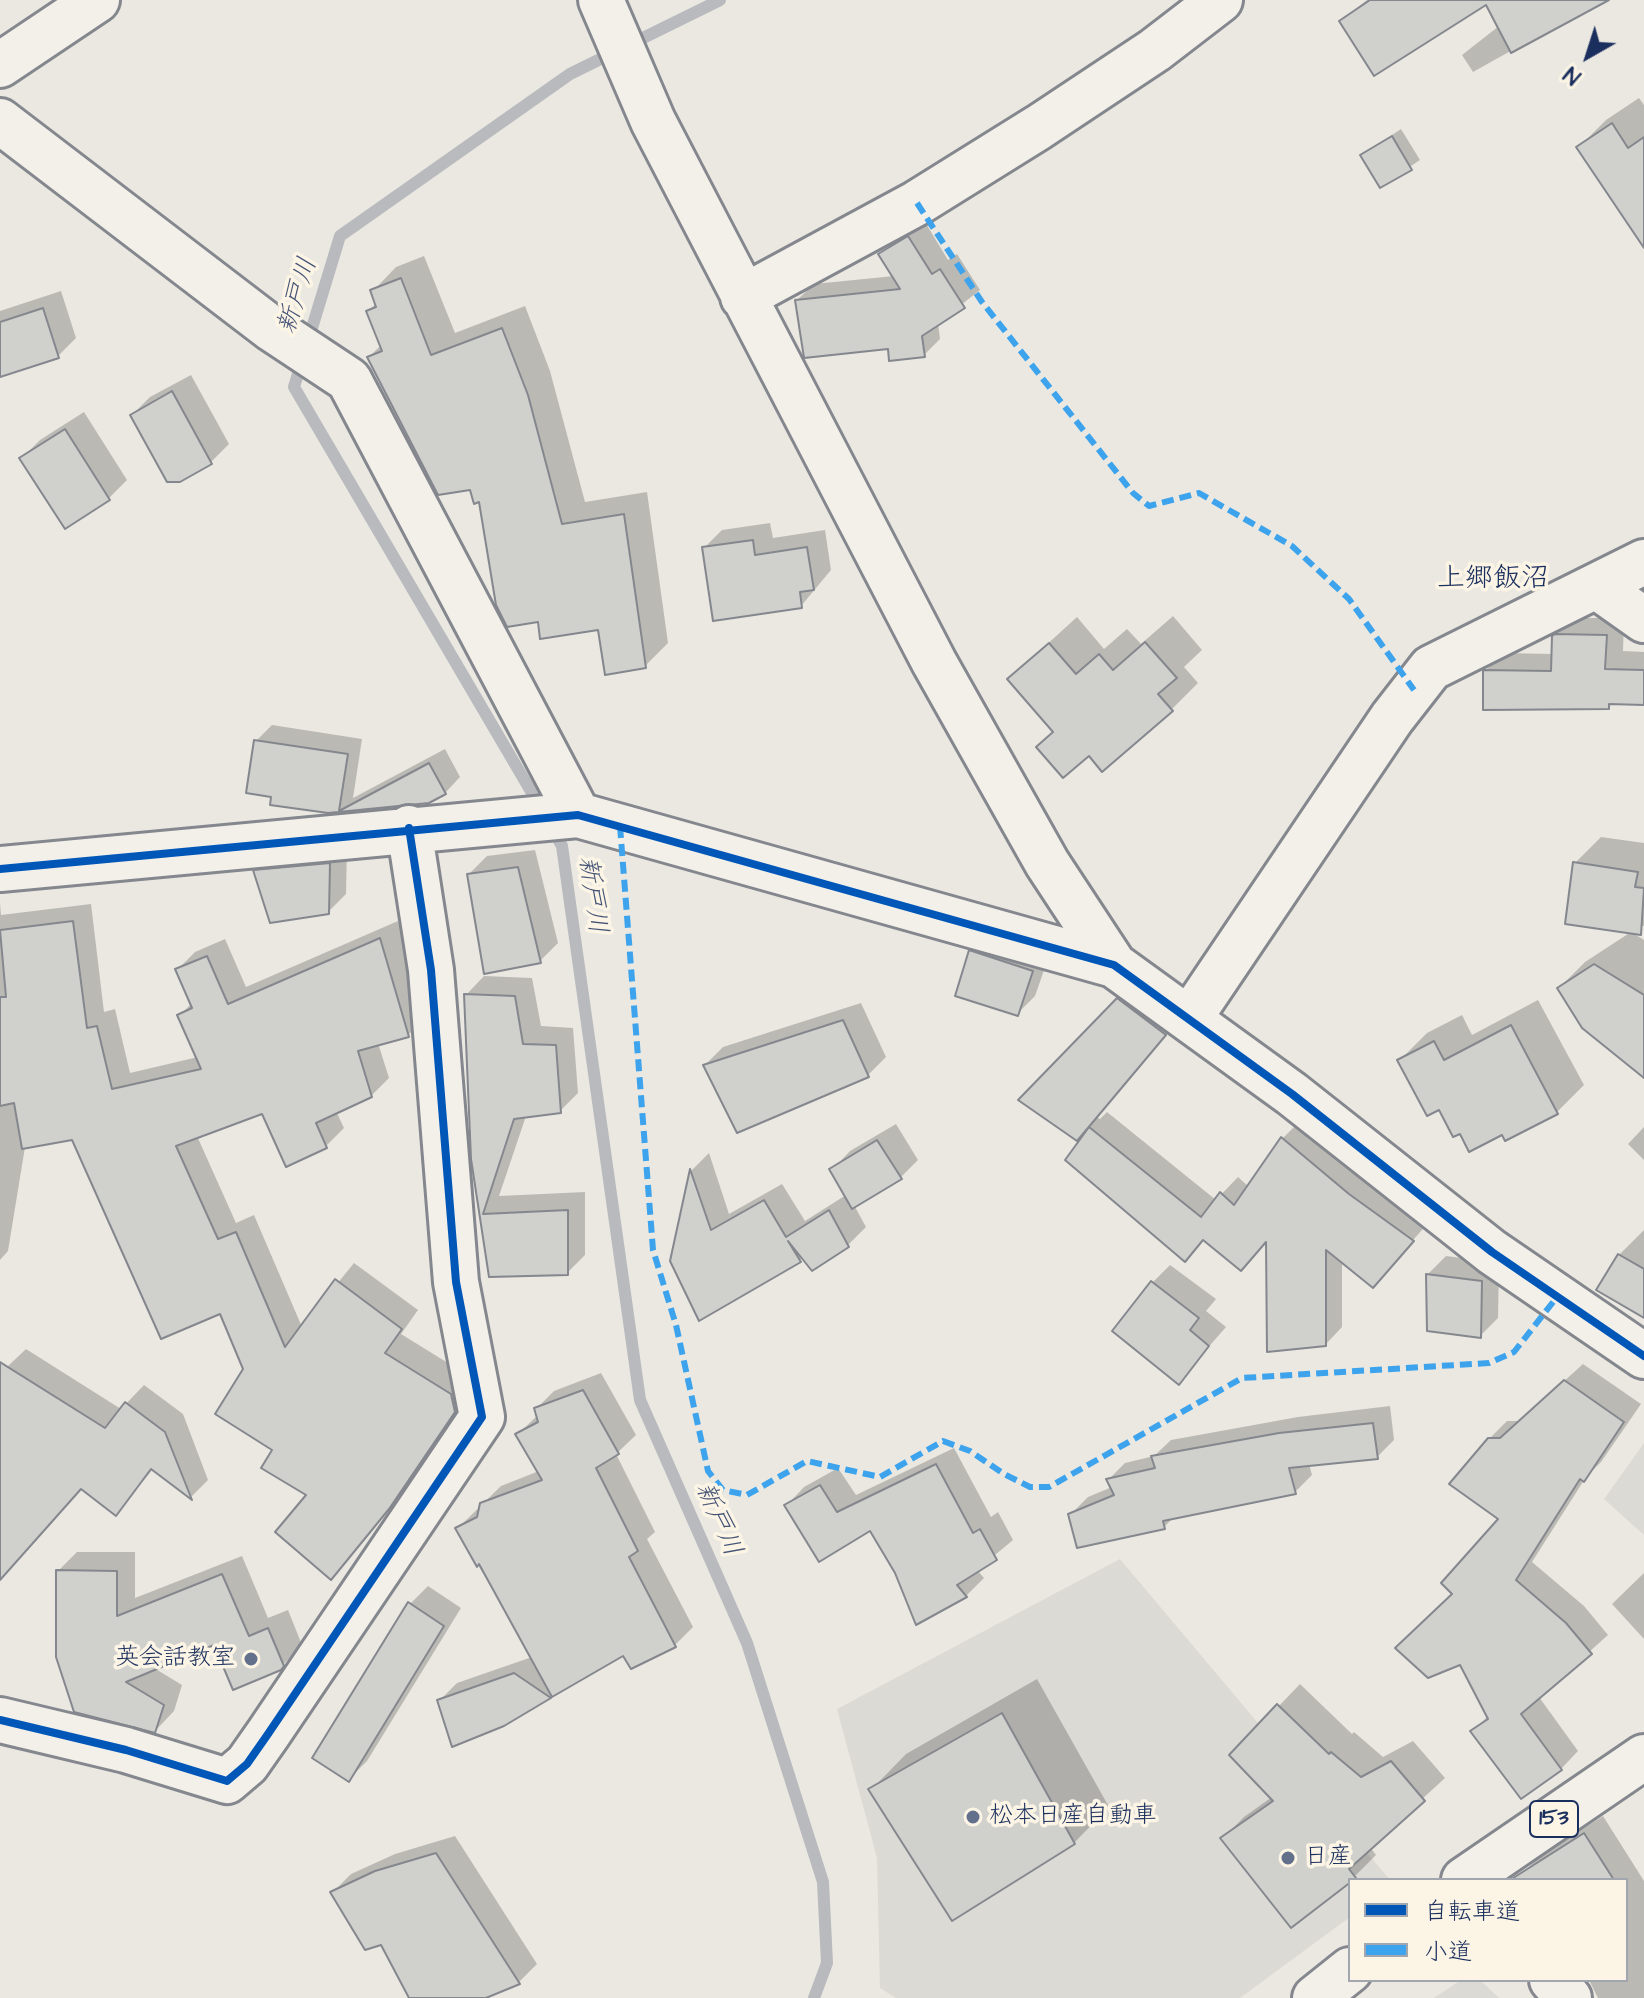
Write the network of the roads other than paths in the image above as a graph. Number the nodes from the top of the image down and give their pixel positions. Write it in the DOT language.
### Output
graph roads {
  1 [pos="97,0"];
  2 [pos="1220,0"];
  3 [pos="606,14"];
  4 [pos="0,65"];
  5 [pos="0,121"];
  6 [pos="743,297"];
  7 [pos="1644,562"];
  8 [pos="1596,586"];
  9 [pos="1644,620"];
  10 [pos="574,815"];
  11 [pos="409,828"];
  12 [pos="0,869"];
  13 [pos="1114,965"];
  14 [pos="1189,1019"];
  15 [pos="1644,1356"];
  16 [pos="0,1720"];
  17 [pos="1644,1757"];
  18 [pos="1467,1878"];
  19 [pos="1348,1972"];
  20 [pos="1554,1982"];
  21 [pos="1315,1998"];
  22 [pos="1569,1998"];
  1 -- 4 [label="main road"];
  2 -- 6 [label="main road"];
  3 -- 6 [label="main road"];
  5 -- 10 [label="main road"];
  6 -- 13 [label="main road"];
  7 -- 8 [label="main road"];
  8 -- 9 [label="main road"];
  8 -- 14 [label="main road"];
  10 -- 11 [label="main road"];
  10 -- 13 [label="main road"];
  11 -- 12 [label="main road"];
  11 -- 16 [label="main road"];
  13 -- 14 [label="main road"];
  14 -- 15 [label="main road"];
  17 -- 18 [label="main road, 153"];
  19 -- 21 [label="main road"];
  20 -- 22 [label="main road"];
}
